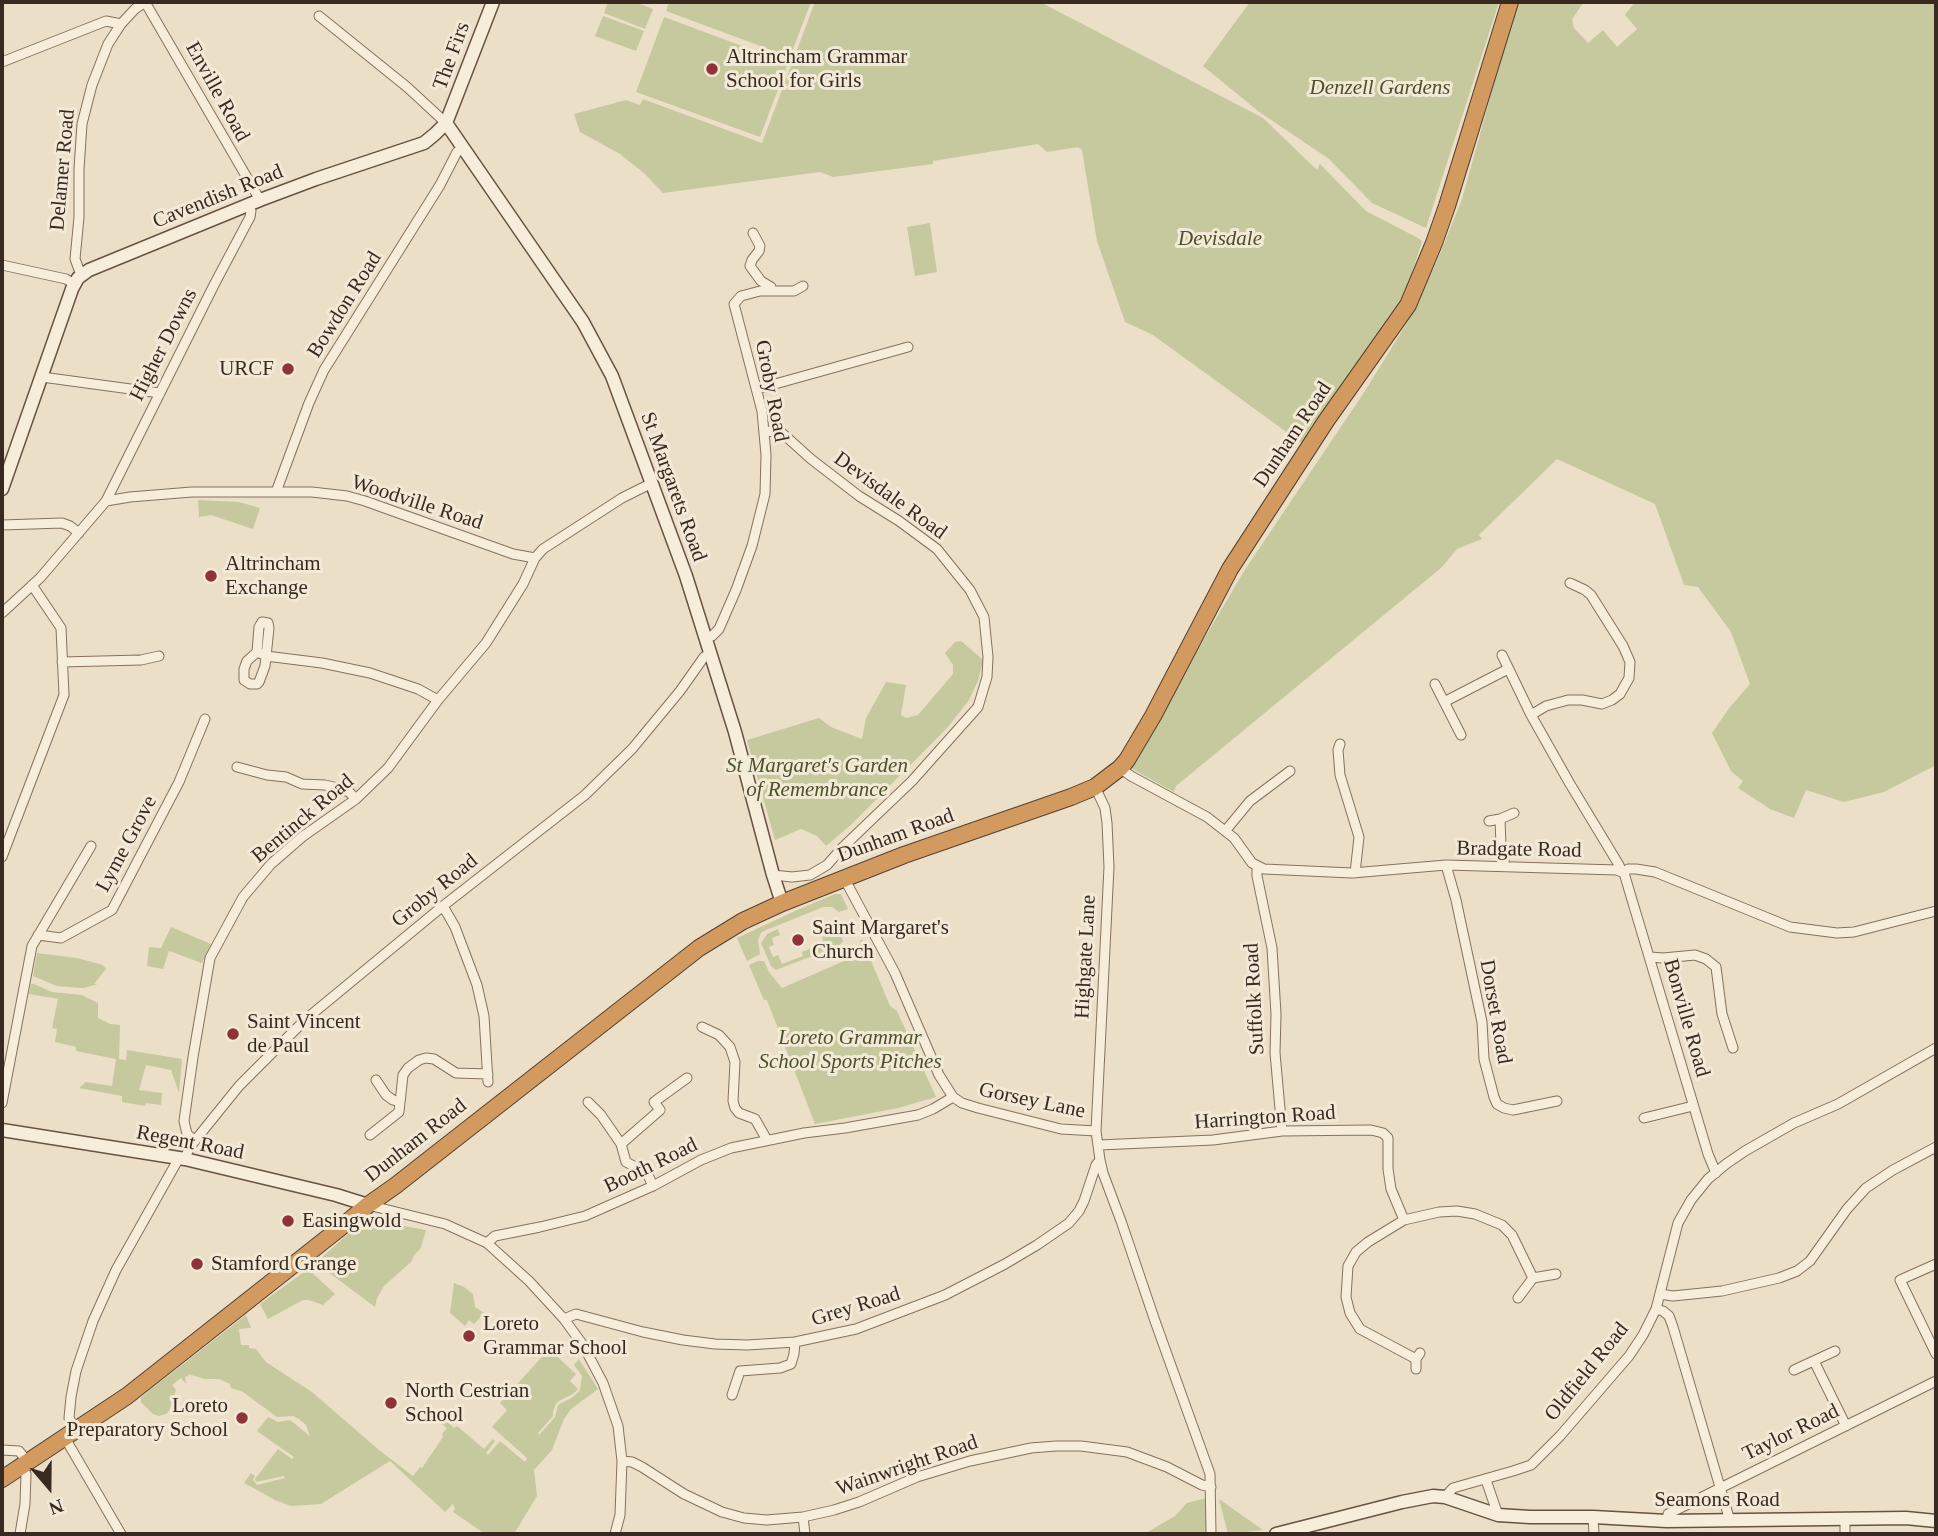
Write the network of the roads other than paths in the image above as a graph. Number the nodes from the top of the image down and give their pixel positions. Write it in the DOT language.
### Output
graph roads {
  1 [pos="145,2"];
  2 [pos="493,2"];
  3 [pos="1510,2"];
  4 [pos="319,16"];
  5 [pos="121,24"];
  6 [pos="2,62"];
  7 [pos="446,123"];
  8 [pos="463,148"];
  9 [pos="254,202"];
  10 [pos="753,233"];
  11 [pos="2,265"];
  12 [pos="78,279"];
  13 [pos="803,286"];
  14 [pos="771,291"];
  15 [pos="908,347"];
  16 [pos="42,377"];
  17 [pos="757,389"];
  18 [pos="160,393"];
  19 [pos="765,431"];
  20 [pos="652,483"];
  21 [pos="2,489"];
  22 [pos="276,492"];
  23 [pos="106,501"];
  24 [pos="2,525"];
  25 [pos="79,533"];
  26 [pos="535,558"];
  27 [pos="1570,583"];
  28 [pos="32,585"];
  29 [pos="2,613"];
  30 [pos="706,638"];
  31 [pos="261,654"];
  32 [pos="710,654"];
  33 [pos="1502,655"];
  34 [pos="159,656"];
  35 [pos="62,662"];
  36 [pos="1508,670"];
  37 [pos="1435,684"];
  38 [pos="438,700"];
  39 [pos="1444,702"];
  40 [pos="1531,715"];
  41 [pos="205,719"];
  42 [pos="1461,735"];
  43 [pos="1335,748"];
  44 [pos="237,767"];
  45 [pos="1120,768"];
  46 [pos="1290,771"];
  47 [pos="1095,787"];
  48 [pos="356,799"];
  49 [pos="1514,813"];
  50 [pos="1500,819"];
  51 [pos="1489,821"];
  52 [pos="1226,830"];
  53 [pos="90,846"];
  54 [pos="2,857"];
  55 [pos="1446,865"];
  56 [pos="1505,866"];
  57 [pos="1257,867"];
  58 [pos="1622,872"];
  59 [pos="1355,873"];
  60 [pos="773,875"];
  61 [pos="844,878"];
  62 [pos="782,902"];
  63 [pos="443,906"];
  64 [pos="1936,911"];
  65 [pos="38,935"];
  66 [pos="1650,957"];
  67 [pos="702,1027"];
  68 [pos="1733,1048"];
  69 [pos="1936,1048"];
  70 [pos="687,1078"];
  71 [pos="376,1080"];
  72 [pos="953,1097"];
  73 [pos="1557,1101"];
  74 [pos="400,1102"];
  75 [pos="588,1102"];
  76 [pos="2,1103"];
  77 [pos="1693,1106"];
  78 [pos="1644,1118"];
  79 [pos="2,1130"];
  80 [pos="1282,1131"];
  81 [pos="1096,1132"];
  82 [pos="370,1135"];
  83 [pos="767,1140"];
  84 [pos="195,1141"];
  85 [pos="621,1144"];
  86 [pos="1099,1144"];
  87 [pos="1936,1147"];
  88 [pos="182,1158"];
  89 [pos="1100,1160"];
  90 [pos="1716,1173"];
  91 [pos="653,1185"];
  92 [pos="368,1205"];
  93 [pos="1404,1220"];
  94 [pos="487,1243"];
  95 [pos="1936,1264"];
  96 [pos="1556,1274"];
  97 [pos="1533,1278"];
  98 [pos="1660,1294"];
  99 [pos="1518,1298"];
  100 [pos="1656,1309"];
  101 [pos="564,1319"];
  102 [pos="795,1342"];
  103 [pos="1835,1351"];
  104 [pos="1936,1354"];
  105 [pos="1814,1361"];
  106 [pos="1416,1369"];
  107 [pos="1794,1370"];
  108 [pos="1936,1381"];
  109 [pos="732,1395"];
  110 [pos="1846,1426"];
  111 [pos="70,1434"];
  112 [pos="2,1450"];
  113 [pos="622,1461"];
  114 [pos="24,1463"];
  115 [pos="2,1479"];
  116 [pos="1486,1480"];
  117 [pos="1211,1487"];
  118 [pos="1721,1487"];
  119 [pos="1445,1497"];
  120 [pos="1498,1515"];
  121 [pos="803,1517"];
  122 [pos="1594,1517"];
  123 [pos="1844,1518"];
  124 [pos="1667,1521"];
  125 [pos="1730,1521"];
  126 [pos="1936,1521"];
  127 [pos="1302,1531"];
  128 [pos="20,1534"];
  129 [pos="121,1534"];
  130 [pos="615,1534"];
  131 [pos="804,1534"];
  132 [pos="1210,1534"];
  133 [pos="1276,1534"];
  134 [pos="1594,1534"];
  135 [pos="1845,1534"];
  1 -- 5 [label="street, Delamer Road"];
  1 -- 9 [label="street, Enville Road"];
  2 -- 7 [label="street, The Firs"];
  3 -- 45 [label="highway, Dunham Road"];
  4 -- 7 [label="street"];
  5 -- 6 [label="street"];
  5 -- 12 [label="street, Delamer Road"];
  7 -- 8 [label="street, St Margarets Road"];
  7 -- 9 [label="street, Cavendish Road"];
  8 -- 20 [label="street, St Margarets Road"];
  8 -- 22 [label="street, Bowdon Road"];
  9 -- 12 [label="street, Cavendish Road"];
  9 -- 18 [label="street, Higher Downs"];
  10 -- 14 [label="street"];
  11 -- 12 [label="street"];
  12 -- 16 [label="street, Delamer Road"];
  13 -- 14 [label="street"];
  14 -- 17 [label="street, Groby Road"];
  15 -- 17 [label="street"];
  16 -- 18 [label="street"];
  16 -- 21 [label="street, Delamer Road"];
  17 -- 19 [label="street, Groby Road"];
  18 -- 23 [label="street, Higher Downs"];
  19 -- 30 [label="street, Groby Road"];
  19 -- 60 [label="street, Devisdale Road"];
  20 -- 26 [label="street"];
  20 -- 30 [label="street, St Margarets Road"];
  22 -- 23 [label="street, Woodville Road"];
  22 -- 26 [label="street, Woodville Road"];
  23 -- 25 [label="street, Higher Downs"];
  24 -- 25 [label="street"];
  25 -- 28 [label="street, Higher Downs"];
  26 -- 38 [label="street, Bentinck Road"];
  27 -- 40 [label="street"];
  28 -- 29 [label="street, Higher Downs"];
  28 -- 35 [label="street"];
  30 -- 32 [label="street, St Margarets Road"];
  31 -- 38 [label="street"];
  32 -- 60 [label="street, St Margarets Road"];
  32 -- 63 [label="street, Groby Road"];
  33 -- 36 [label="street, Bonville Road"];
  34 -- 35 [label="street"];
  35 -- 54 [label="street"];
  36 -- 39 [label="street"];
  36 -- 40 [label="street, Bonville Road"];
  37 -- 39 [label="street"];
  38 -- 48 [label="street, Bentinck Road"];
  39 -- 42 [label="street"];
  40 -- 58 [label="street, Bonville Road"];
  41 -- 65 [label="street, Lyme Grove"];
  43 -- 59 [label="street"];
  44 -- 48 [label="street"];
  45 -- 47 [label="highway, Dunham Road"];
  45 -- 52 [label="street"];
  46 -- 52 [label="street"];
  47 -- 61 [label="highway, Dunham Road"];
  47 -- 81 [label="street, Highgate Lane"];
  48 -- 84 [label="street, Bentinck Road"];
  49 -- 50 [label="street"];
  50 -- 51 [label="street"];
  50 -- 56 [label="street"];
  52 -- 57 [label="street"];
  53 -- 65 [label="street"];
  55 -- 56 [label="street, Bradgate Road"];
  55 -- 59 [label="street, Bradgate Road"];
  55 -- 73 [label="street, Dorset Road"];
  56 -- 58 [label="street, Bradgate Road"];
  57 -- 59 [label="street, Bradgate Road"];
  57 -- 80 [label="street, Suffolk Road"];
  58 -- 64 [label="street, Bradgate Road"];
  58 -- 66 [label="street, Bonville Road"];
  60 -- 62 [label="street, St Margarets Road"];
  61 -- 62 [label="highway, Dunham Road"];
  61 -- 72 [label="street, Gorsey Lane"];
  62 -- 92 [label="highway, Dunham Road"];
  63 -- 74 [label="street"];
  63 -- 84 [label="street, Groby Road"];
  65 -- 76 [label="street"];
  66 -- 68 [label="street"];
  66 -- 77 [label="street, Bonville Road"];
  67 -- 83 [label="street"];
  69 -- 90 [label="street, Oldfield Road"];
  70 -- 85 [label="street"];
  71 -- 74 [label="street"];
  72 -- 81 [label="street, Gorsey Lane"];
  72 -- 83 [label="street, Booth Road"];
  74 -- 82 [label="street"];
  75 -- 85 [label="street"];
  77 -- 78 [label="street"];
  77 -- 90 [label="street, Bonville Road"];
  79 -- 88 [label="street, Regent Road"];
  80 -- 86 [label="street, Harrington Road"];
  80 -- 93 [label="street, Harrington Road"];
  81 -- 86 [label="street, Gorsey Lane"];
  83 -- 91 [label="street, Booth Road"];
  84 -- 88 [label="street, Groby Road"];
  85 -- 91 [label="street"];
  86 -- 89 [label="street, Gorsey Lane"];
  87 -- 98 [label="street"];
  88 -- 92 [label="street, Regent Road"];
  88 -- 111 [label="street, Groby Road"];
  89 -- 102 [label="street, Grey Road"];
  89 -- 117 [label="street, Gorsey Lane"];
  90 -- 98 [label="street, Oldfield Road"];
  91 -- 94 [label="street, Booth Road"];
  92 -- 94 [label="street"];
  92 -- 111 [label="highway, Dunham Road"];
  93 -- 97 [label="street"];
  93 -- 106 [label="street"];
  94 -- 101 [label="street"];
  95 -- 104 [label="street"];
  96 -- 97 [label="street"];
  97 -- 99 [label="street"];
  98 -- 100 [label="street, Oldfield Road"];
  100 -- 116 [label="street, Oldfield Road"];
  100 -- 118 [label="street"];
  101 -- 102 [label="street, Grey Road"];
  101 -- 113 [label="street"];
  102 -- 109 [label="street"];
  103 -- 105 [label="street"];
  105 -- 107 [label="street"];
  105 -- 110 [label="street"];
  108 -- 110 [label="street, Taylor Road"];
  110 -- 118 [label="street, Taylor Road"];
  111 -- 114 [label="highway, Dunham Road"];
  111 -- 129 [label="street"];
  112 -- 114 [label="street"];
  113 -- 121 [label="street, Wainwright Road"];
  113 -- 130 [label="street"];
  114 -- 115 [label="highway, Dunham Road"];
  114 -- 128 [label="street"];
  116 -- 119 [label="street, Oldfield Road"];
  116 -- 120 [label="street"];
  117 -- 121 [label="street, Wainwright Road"];
  117 -- 132 [label="street, Gorsey Lane"];
  118 -- 124 [label="street, Taylor Road"];
  118 -- 125 [label="street"];
  119 -- 120 [label="street, Seamons Road"];
  119 -- 127 [label="street, Oldfield Road"];
  120 -- 122 [label="street, Seamons Road"];
  121 -- 131 [label="street"];
  122 -- 124 [label="street, Seamons Road"];
  122 -- 134 [label="street"];
  123 -- 125 [label="street, Seamons Road"];
  123 -- 126 [label="street, Seamons Road"];
  123 -- 135 [label="street"];
  124 -- 125 [label="street, Seamons Road"];
  127 -- 133 [label="street, Oldfield Road"];
}
